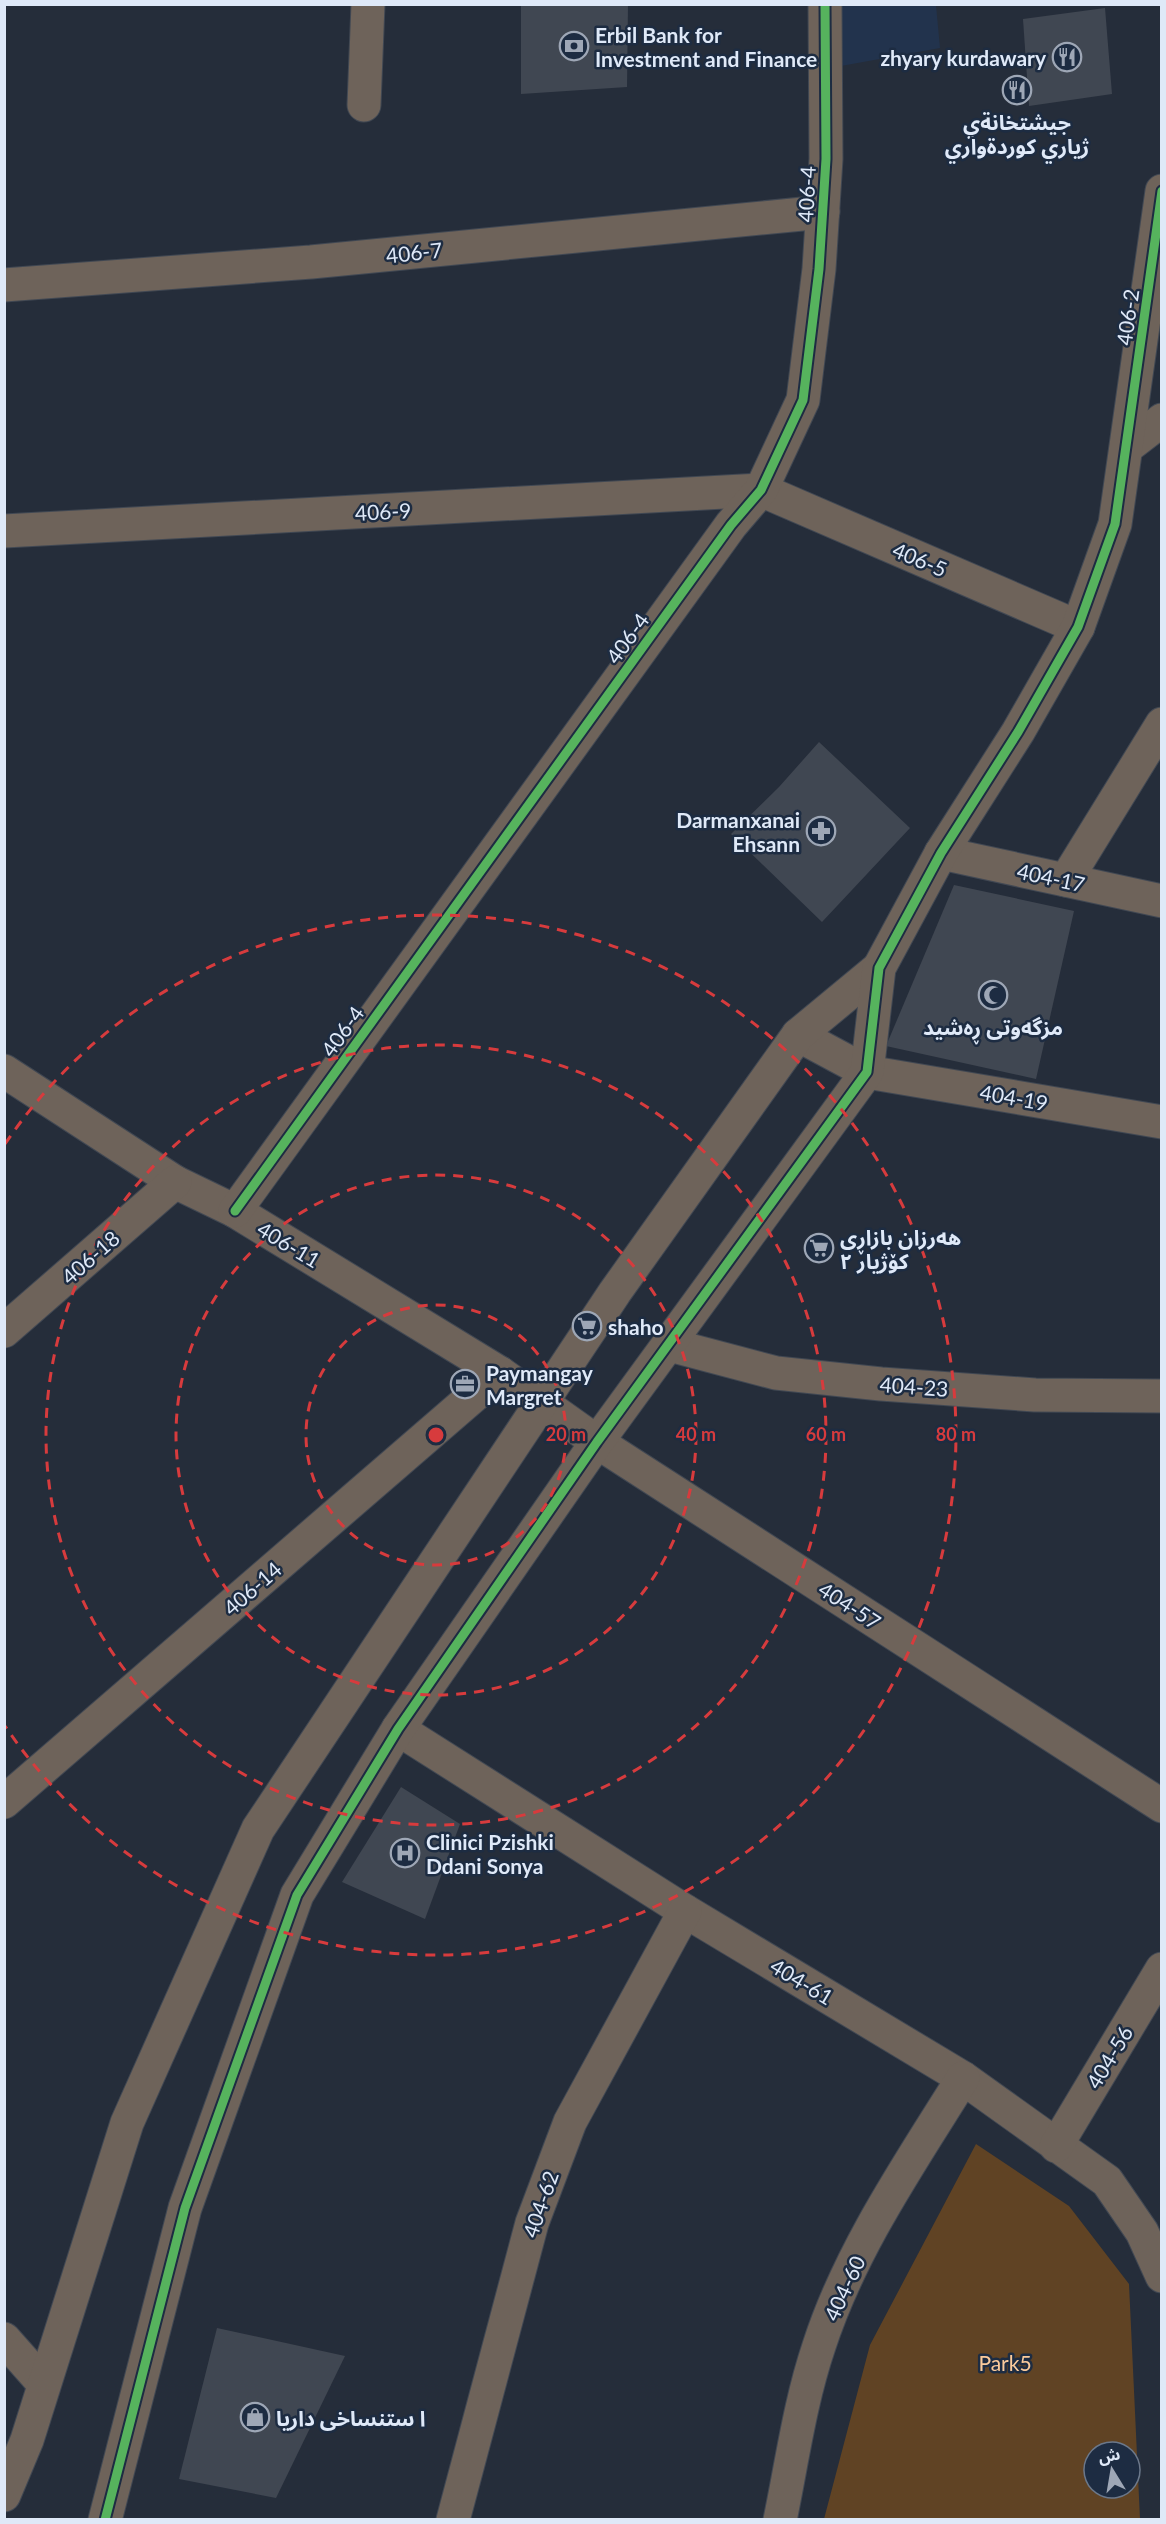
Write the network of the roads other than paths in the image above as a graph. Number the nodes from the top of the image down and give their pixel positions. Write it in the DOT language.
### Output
graph roads {
  1 [pos="368,4"];
  2 [pos="825,4"];
  3 [pos="364,105"];
  4 [pos="1161,191"];
  5 [pos="823,212"];
  6 [pos="4,285"];
  7 [pos="1161,420"];
  8 [pos="1127,447"];
  9 [pos="761,490"];
  10 [pos="4,531"];
  11 [pos="1078,627"];
  12 [pos="1161,724"];
  13 [pos="941,853"];
  14 [pos="1066,880"];
  15 [pos="1161,901"];
  16 [pos="879,968"];
  17 [pos="798,1035"];
  18 [pos="4,1071"];
  19 [pos="867,1072"];
  20 [pos="1161,1122"];
  21 [pos="175,1182"];
  22 [pos="235,1211"];
  23 [pos="4,1331"];
  24 [pos="670,1345"];
  25 [pos="500,1373"];
  26 [pos="1161,1396"];
  27 [pos="541,1402"];
  28 [pos="597,1442"];
  29 [pos="398,1729"];
  30 [pos="4,1802"];
  31 [pos="1161,1806"];
  32 [pos="685,1911"];
  33 [pos="1161,1969"];
  34 [pos="963,2078"];
  35 [pos="1056,2145"];
  36 [pos="1161,2276"];
  37 [pos="4,2339"];
  38 [pos="44,2384"];
  39 [pos="16,2437"];
  40 [pos="4,2495"];
  41 [pos="105,2520"];
  42 [pos="453,2520"];
  43 [pos="780,2520"];
  1 -- 3 [label="street"];
  2 -- 5 [label="street, 406-4"];
  4 -- 8 [label="street, 406-2"];
  5 -- 6 [label="street, 406-7"];
  5 -- 9 [label="street, 406-4"];
  7 -- 8 [label="street"];
  8 -- 11 [label="street, 406-2"];
  9 -- 10 [label="street, 406-9"];
  9 -- 11 [label="street, 406-5"];
  9 -- 22 [label="street, 406-4"];
  11 -- 13 [label="street, 406-2"];
  12 -- 14 [label="street"];
  13 -- 14 [label="street, 404-17"];
  13 -- 16 [label="street, 406-2"];
  14 -- 15 [label="street, 404-17"];
  16 -- 17 [label="street"];
  16 -- 19 [label="street"];
  17 -- 19 [label="street, 404-19"];
  17 -- 27 [label="street"];
  18 -- 21 [label="street, 406-11"];
  19 -- 20 [label="street, 404-19"];
  19 -- 24 [label="street"];
  21 -- 22 [label="street, 406-11"];
  21 -- 23 [label="street, 406-18"];
  22 -- 25 [label="street, 406-11"];
  24 -- 26 [label="street, 404-23"];
  24 -- 28 [label="street"];
  25 -- 27 [label="street, 406-11"];
  25 -- 30 [label="street, 406-14"];
  27 -- 28 [label="street, 404-57"];
  27 -- 38 [label="street"];
  28 -- 29 [label="street"];
  28 -- 31 [label="street, 404-57"];
  29 -- 32 [label="street, 404-61"];
  29 -- 41 [label="street"];
  32 -- 34 [label="street, 404-61"];
  32 -- 42 [label="street, 404-62"];
  33 -- 35 [label="street, 404-56"];
  34 -- 35 [label="street, 404-61"];
  34 -- 43 [label="street, 404-60"];
  35 -- 36 [label="street, 404-61"];
  37 -- 38 [label="street"];
  38 -- 39 [label="street"];
  39 -- 40 [label="street"];
}
